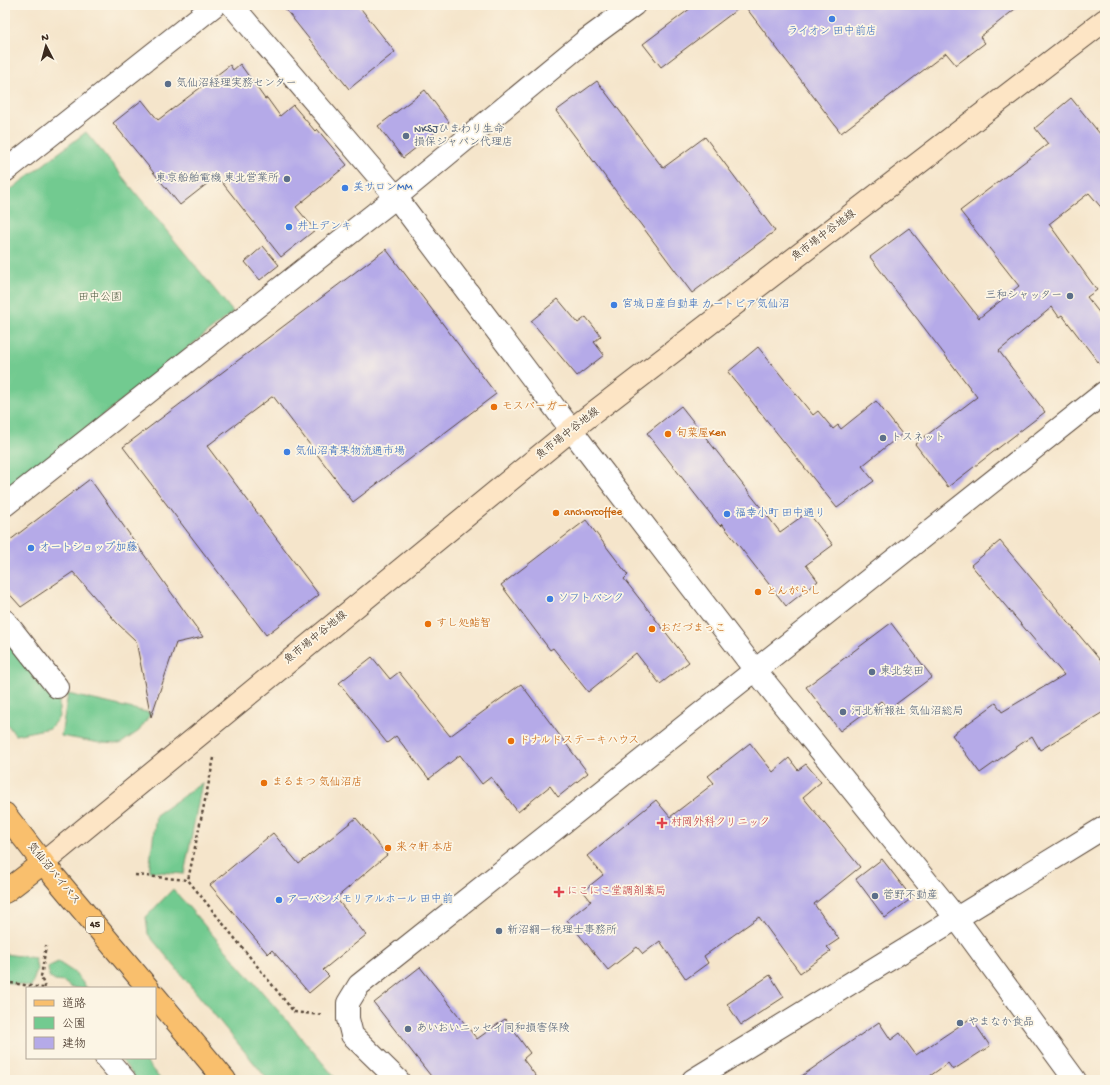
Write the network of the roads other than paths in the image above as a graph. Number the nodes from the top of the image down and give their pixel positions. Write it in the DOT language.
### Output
graph roads {
  1 [pos="215,5"];
  2 [pos="232,5"];
  3 [pos="634,5"];
  4 [pos="1105,20"];
  5 [pos="5,171"];
  6 [pos="396,198"];
  7 [pos="1105,392"];
  8 [pos="571,430"];
  9 [pos="5,505"];
  10 [pos="5,622"];
  11 [pos="756,671"];
  12 [pos="56,687"];
  13 [pos="5,814"];
  14 [pos="1105,827"];
  15 [pos="42,863"];
  16 [pos="5,892"];
  17 [pos="957,919"];
  18 [pos="147,987"];
  19 [pos="156,997"];
  20 [pos="107,1059"];
  21 [pos="125,1080"];
  22 [pos="225,1080"];
  23 [pos="398,1080"];
  24 [pos="693,1080"];
  25 [pos="1075,1080"];
  1 -- 5 [label="street"];
  2 -- 6 [label="street"];
  3 -- 6 [label="street"];
  4 -- 8 [label="street, 魚市場中谷地線"];
  6 -- 8 [label="street"];
  6 -- 9 [label="street"];
  7 -- 11 [label="street"];
  8 -- 11 [label="street"];
  8 -- 15 [label="street, 魚市場中谷地線"];
  10 -- 12 [label="street"];
  11 -- 17 [label="street"];
  11 -- 23 [label="street"];
  13 -- 15 [label="main road, 気仙沼バイパス / 45"];
  14 -- 17 [label="street"];
  15 -- 16 [label="main road"];
  15 -- 18 [label="main road, 気仙沼バイパス / 45"];
  17 -- 24 [label="street"];
  17 -- 25 [label="street"];
  19 -- 22 [label="main road"];
  20 -- 21 [label="street"];
}
